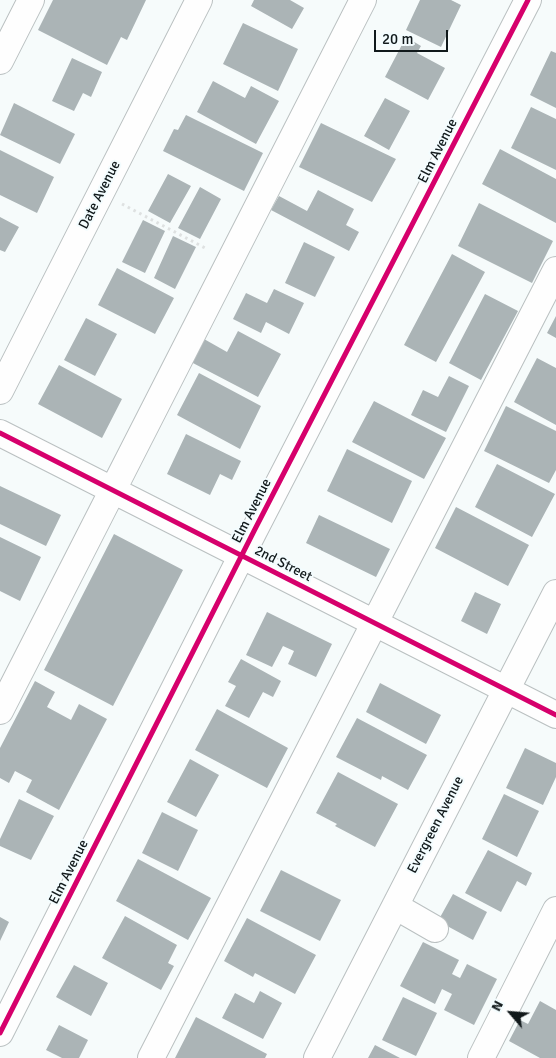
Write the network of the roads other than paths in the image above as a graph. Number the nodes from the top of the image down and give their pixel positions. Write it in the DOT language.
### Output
graph roads {
  1 [pos="31,0"];
  2 [pos="199,0"];
  3 [pos="363,0"];
  4 [pos="528,0"];
  5 [pos="0,61"];
  6 [pos="556,270"];
  7 [pos="0,391"];
  8 [pos="0,432"];
  9 [pos="113,490"];
  10 [pos="242,556"];
  11 [pos="556,593"];
  12 [pos="375,623"];
  13 [pos="506,690"];
  14 [pos="0,710"];
  15 [pos="556,716"];
  16 [pos="395,906"];
  17 [pos="556,910"];
  18 [pos="435,929"];
  19 [pos="0,1033"];
  20 [pos="151,1058"];
  21 [pos="317,1058"];
  22 [pos="481,1058"];
  1 -- 5 [label="street"];
  2 -- 7 [label="street, Date Avenue"];
  3 -- 9 [label="street"];
  4 -- 10 [label="street, Elm Avenue"];
  6 -- 12 [label="street"];
  8 -- 9 [label="street, 2nd Street"];
  9 -- 10 [label="street, 2nd Street"];
  9 -- 14 [label="street"];
  10 -- 12 [label="street, 2nd Street"];
  10 -- 19 [label="street, Elm Avenue"];
  11 -- 13 [label="street, Evergreen Avenue"];
  12 -- 13 [label="street, 2nd Street"];
  12 -- 20 [label="street"];
  13 -- 15 [label="street, 2nd Street"];
  13 -- 16 [label="street, Evergreen Avenue"];
  16 -- 18 [label="street"];
  16 -- 21 [label="street, Evergreen Avenue"];
  17 -- 22 [label="street"];
}
